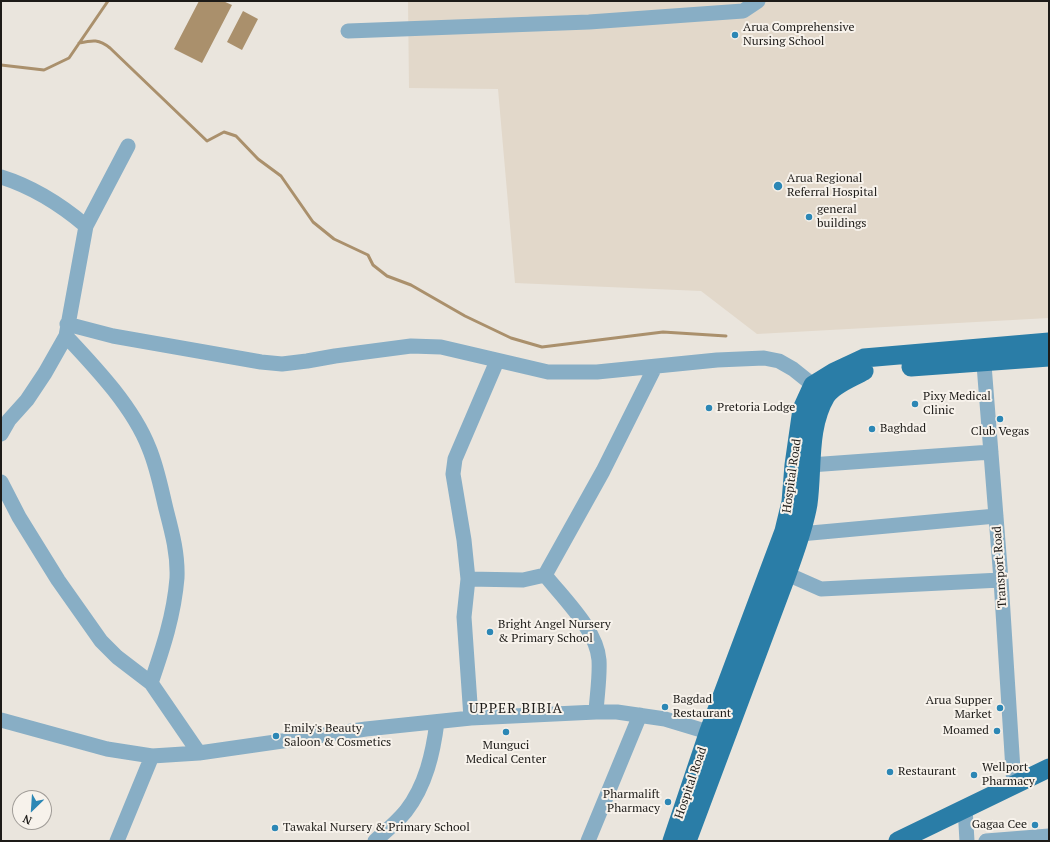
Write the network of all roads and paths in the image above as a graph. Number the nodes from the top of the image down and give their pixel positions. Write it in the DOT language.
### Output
graph roads {
  1 [pos="758,1"];
  2 [pos="348,32"];
  3 [pos="128,146"];
  4 [pos="1,176"];
  5 [pos="86,226"];
  6 [pos="66,330"];
  7 [pos="1049,342"];
  8 [pos="984,355"];
  9 [pos="1049,357"];
  10 [pos="497,361"];
  11 [pos="655,367"];
  12 [pos="813,384"];
  13 [pos="1,434"];
  14 [pos="991,452"];
  15 [pos="810,465"];
  16 [pos="1,482"];
  17 [pos="996,516"];
  18 [pos="792,533"];
  19 [pos="787,574"];
  20 [pos="545,575"];
  21 [pos="468,579"];
  22 [pos="1001,580"];
  23 [pos="151,684"];
  24 [pos="596,712"];
  25 [pos="640,715"];
  26 [pos="471,718"];
  27 [pos="1,720"];
  28 [pos="438,722"];
  29 [pos="717,734"];
  30 [pos="199,753"];
  31 [pos="152,756"];
  32 [pos="1049,768"];
  33 [pos="1014,786"];
  34 [pos="964,808"];
  35 [pos="1049,836"];
  36 [pos="117,841"];
  37 [pos="375,841"];
  38 [pos="588,841"];
  39 [pos="672,841"];
  40 [pos="687,841"];
  41 [pos="898,841"];
  42 [pos="967,841"];
  43 [pos="986,841"];
  1 -- 2 [label="street"];
  3 -- 5 [label="street"];
  4 -- 5 [label="street"];
  5 -- 6 [label="street"];
  6 -- 10 [label="street"];
  6 -- 13 [label="street"];
  6 -- 23 [label="street"];
  7 -- 8 [label="main road, Hospital Road"];
  8 -- 9 [label="main road, Hospital Road"];
  8 -- 12 [label="main road, Hospital Road"];
  8 -- 14 [label="street, Transport Road"];
  8 -- 15 [label="main road, Hospital Road"];
  10 -- 11 [label="street"];
  10 -- 21 [label="street"];
  11 -- 12 [label="street"];
  11 -- 20 [label="street"];
  12 -- 18 [label="main road, Hospital Road"];
  14 -- 15 [label="street"];
  14 -- 17 [label="street, Transport Road"];
  15 -- 18 [label="main road, Hospital Road"];
  16 -- 23 [label="street"];
  17 -- 18 [label="street"];
  17 -- 22 [label="street, Transport Road"];
  18 -- 19 [label="main road, Hospital Road"];
  18 -- 29 [label="main road, Hospital Road"];
  19 -- 22 [label="street"];
  19 -- 29 [label="main road, Hospital Road"];
  20 -- 21 [label="street"];
  20 -- 24 [label="street"];
  21 -- 26 [label="street"];
  22 -- 33 [label="street, Transport Road"];
  23 -- 30 [label="street"];
  24 -- 25 [label="street"];
  24 -- 26 [label="street"];
  25 -- 29 [label="street"];
  25 -- 38 [label="street"];
  26 -- 28 [label="street"];
  27 -- 31 [label="street"];
  28 -- 30 [label="street"];
  28 -- 37 [label="street"];
  29 -- 39 [label="main road, Hospital Road"];
  29 -- 40 [label="main road, Hospital Road"];
  30 -- 31 [label="street"];
  31 -- 36 [label="street"];
  32 -- 33 [label="main road"];
  33 -- 34 [label="main road"];
  34 -- 41 [label="main road"];
  34 -- 42 [label="street"];
  35 -- 43 [label="street"];
}
